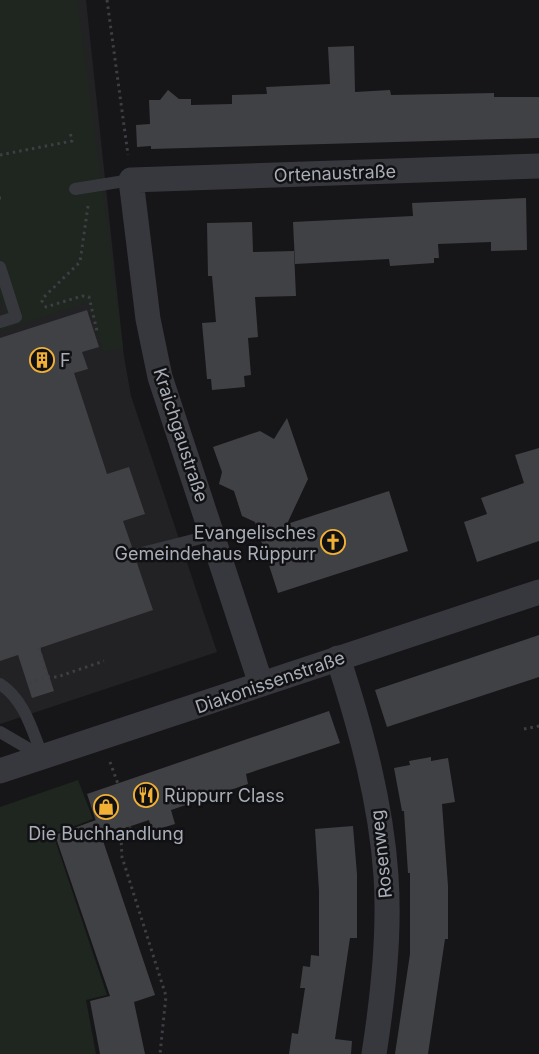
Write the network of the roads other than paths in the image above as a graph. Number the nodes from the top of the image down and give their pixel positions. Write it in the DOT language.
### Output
graph roads {
  1 [pos="539,166"];
  2 [pos="131,180"];
  3 [pos="75,189"];
  4 [pos="0,266"];
  5 [pos="0,322"];
  6 [pos="213,535"];
  7 [pos="134,556"];
  8 [pos="539,592"];
  9 [pos="338,658"];
  10 [pos="0,684"];
  11 [pos="261,684"];
  12 [pos="0,732"];
  13 [pos="43,757"];
  14 [pos="0,771"];
  15 [pos="374,1054"];
  1 -- 2 [label="street, Ortenaustraße"];
  2 -- 3 [label="lane"];
  2 -- 6 [label="street, Kraichgaustraße"];
  4 -- 5 [label="lane"];
  6 -- 7 [label="lane"];
  6 -- 11 [label="street, Kraichgaustraße"];
  8 -- 9 [label="street, Diakonissenstraße"];
  9 -- 11 [label="street, Diakonissenstraße"];
  9 -- 15 [label="street, Rosenweg"];
  10 -- 13 [label="lane"];
  11 -- 13 [label="street, Diakonissenstraße"];
  12 -- 13 [label="lane"];
  13 -- 14 [label="street, Diakonissenstraße"];
}
